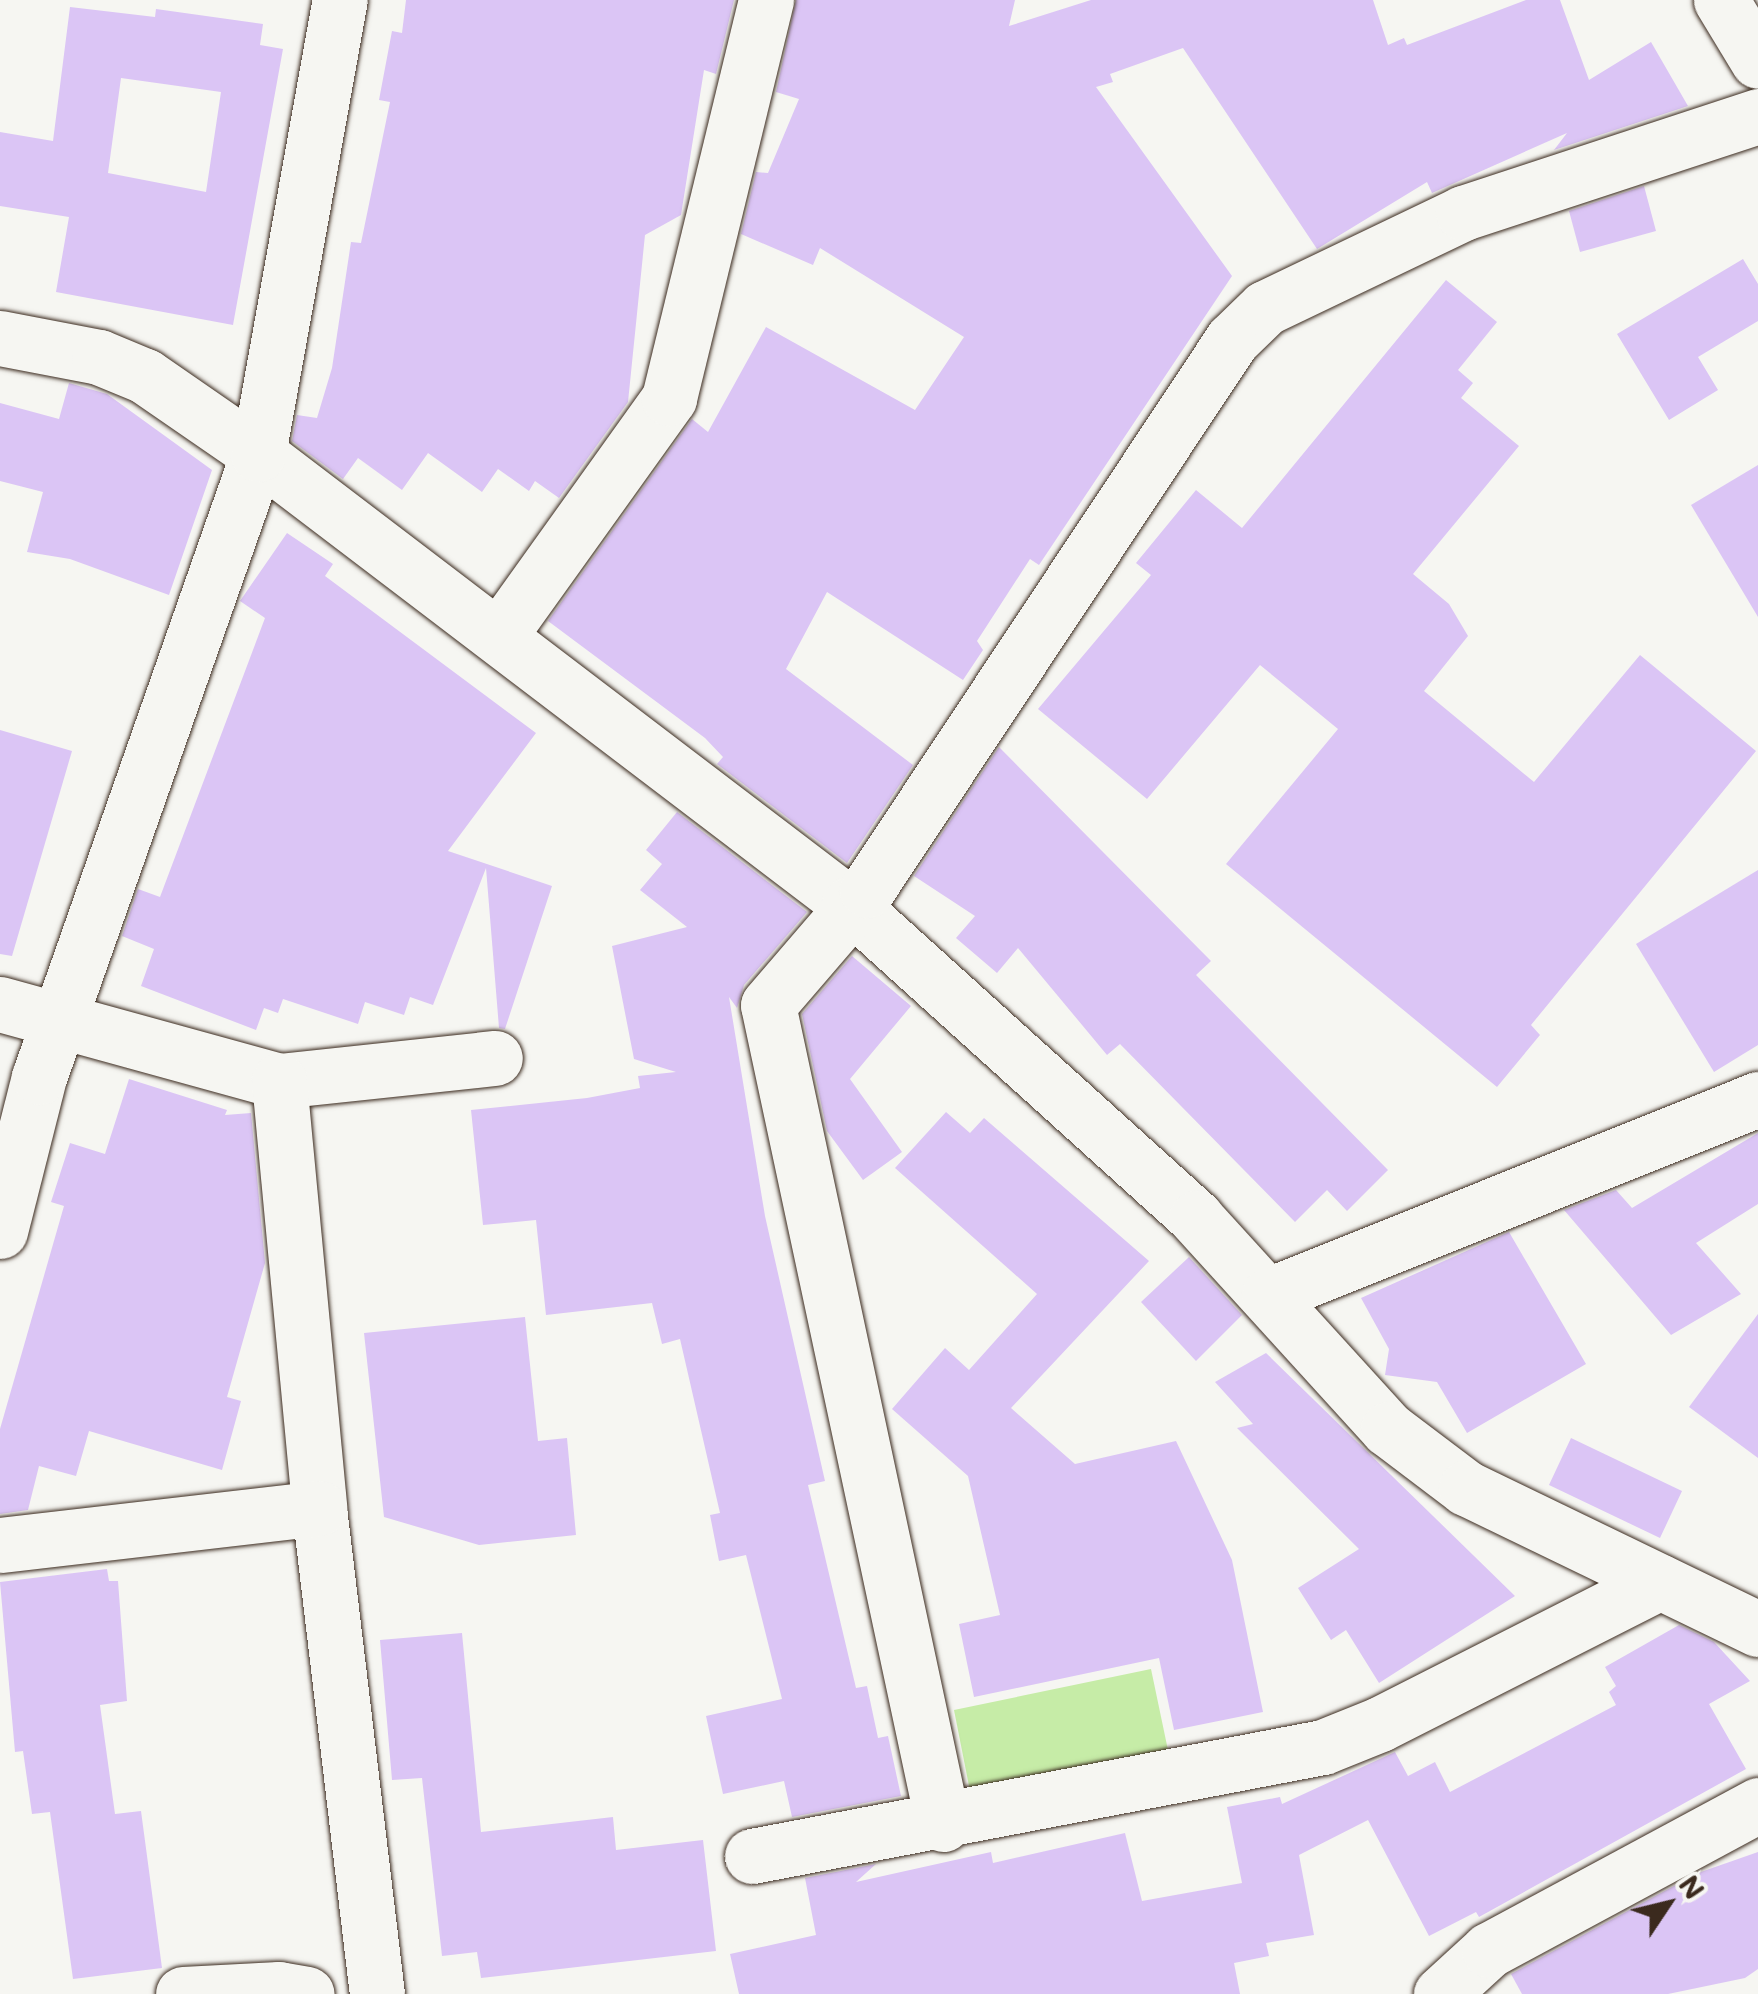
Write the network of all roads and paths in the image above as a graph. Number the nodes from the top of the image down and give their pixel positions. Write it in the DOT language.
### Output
graph roads {
  1 [pos="340,0"];
  2 [pos="766,0"];
  3 [pos="1721,0"];
  4 [pos="1758,62"];
  5 [pos="1758,116"];
  6 [pos="0,338"];
  7 [pos="258,454"];
  8 [pos="500,633"];
  9 [pos="849,904"];
  10 [pos="0,1004"];
  11 [pos="62,1022"];
  12 [pos="495,1058"];
  13 [pos="279,1081"];
  14 [pos="1758,1098"];
  15 [pos="0,1231"];
  16 [pos="1269,1295"];
  17 [pos="319,1508"];
  18 [pos="0,1545"];
  19 [pos="1660,1582"];
  20 [pos="1758,1629"];
  21 [pos="1758,1806"];
  22 [pos="943,1824"];
  23 [pos="752,1856"];
  24 [pos="1459,1987"];
  25 [pos="184,1994"];
  26 [pos="307,1994"];
  27 [pos="377,1994"];
  1 -- 7 [label="street"];
  2 -- 8 [label="street"];
  3 -- 4 [label="street"];
  5 -- 9 [label="street"];
  6 -- 7 [label="street"];
  7 -- 8 [label="street"];
  7 -- 11 [label="street"];
  8 -- 9 [label="street"];
  9 -- 16 [label="street"];
  9 -- 22 [label="street"];
  10 -- 11 [label="street"];
  11 -- 13 [label="street"];
  11 -- 15 [label="street"];
  12 -- 13 [label="street"];
  13 -- 17 [label="street"];
  14 -- 16 [label="street"];
  16 -- 19 [label="street"];
  17 -- 18 [label="street"];
  17 -- 27 [label="street"];
  19 -- 20 [label="street"];
  19 -- 22 [label="street"];
  21 -- 24 [label="street"];
  22 -- 23 [label="street"];
  25 -- 26 [label="street"];
}
